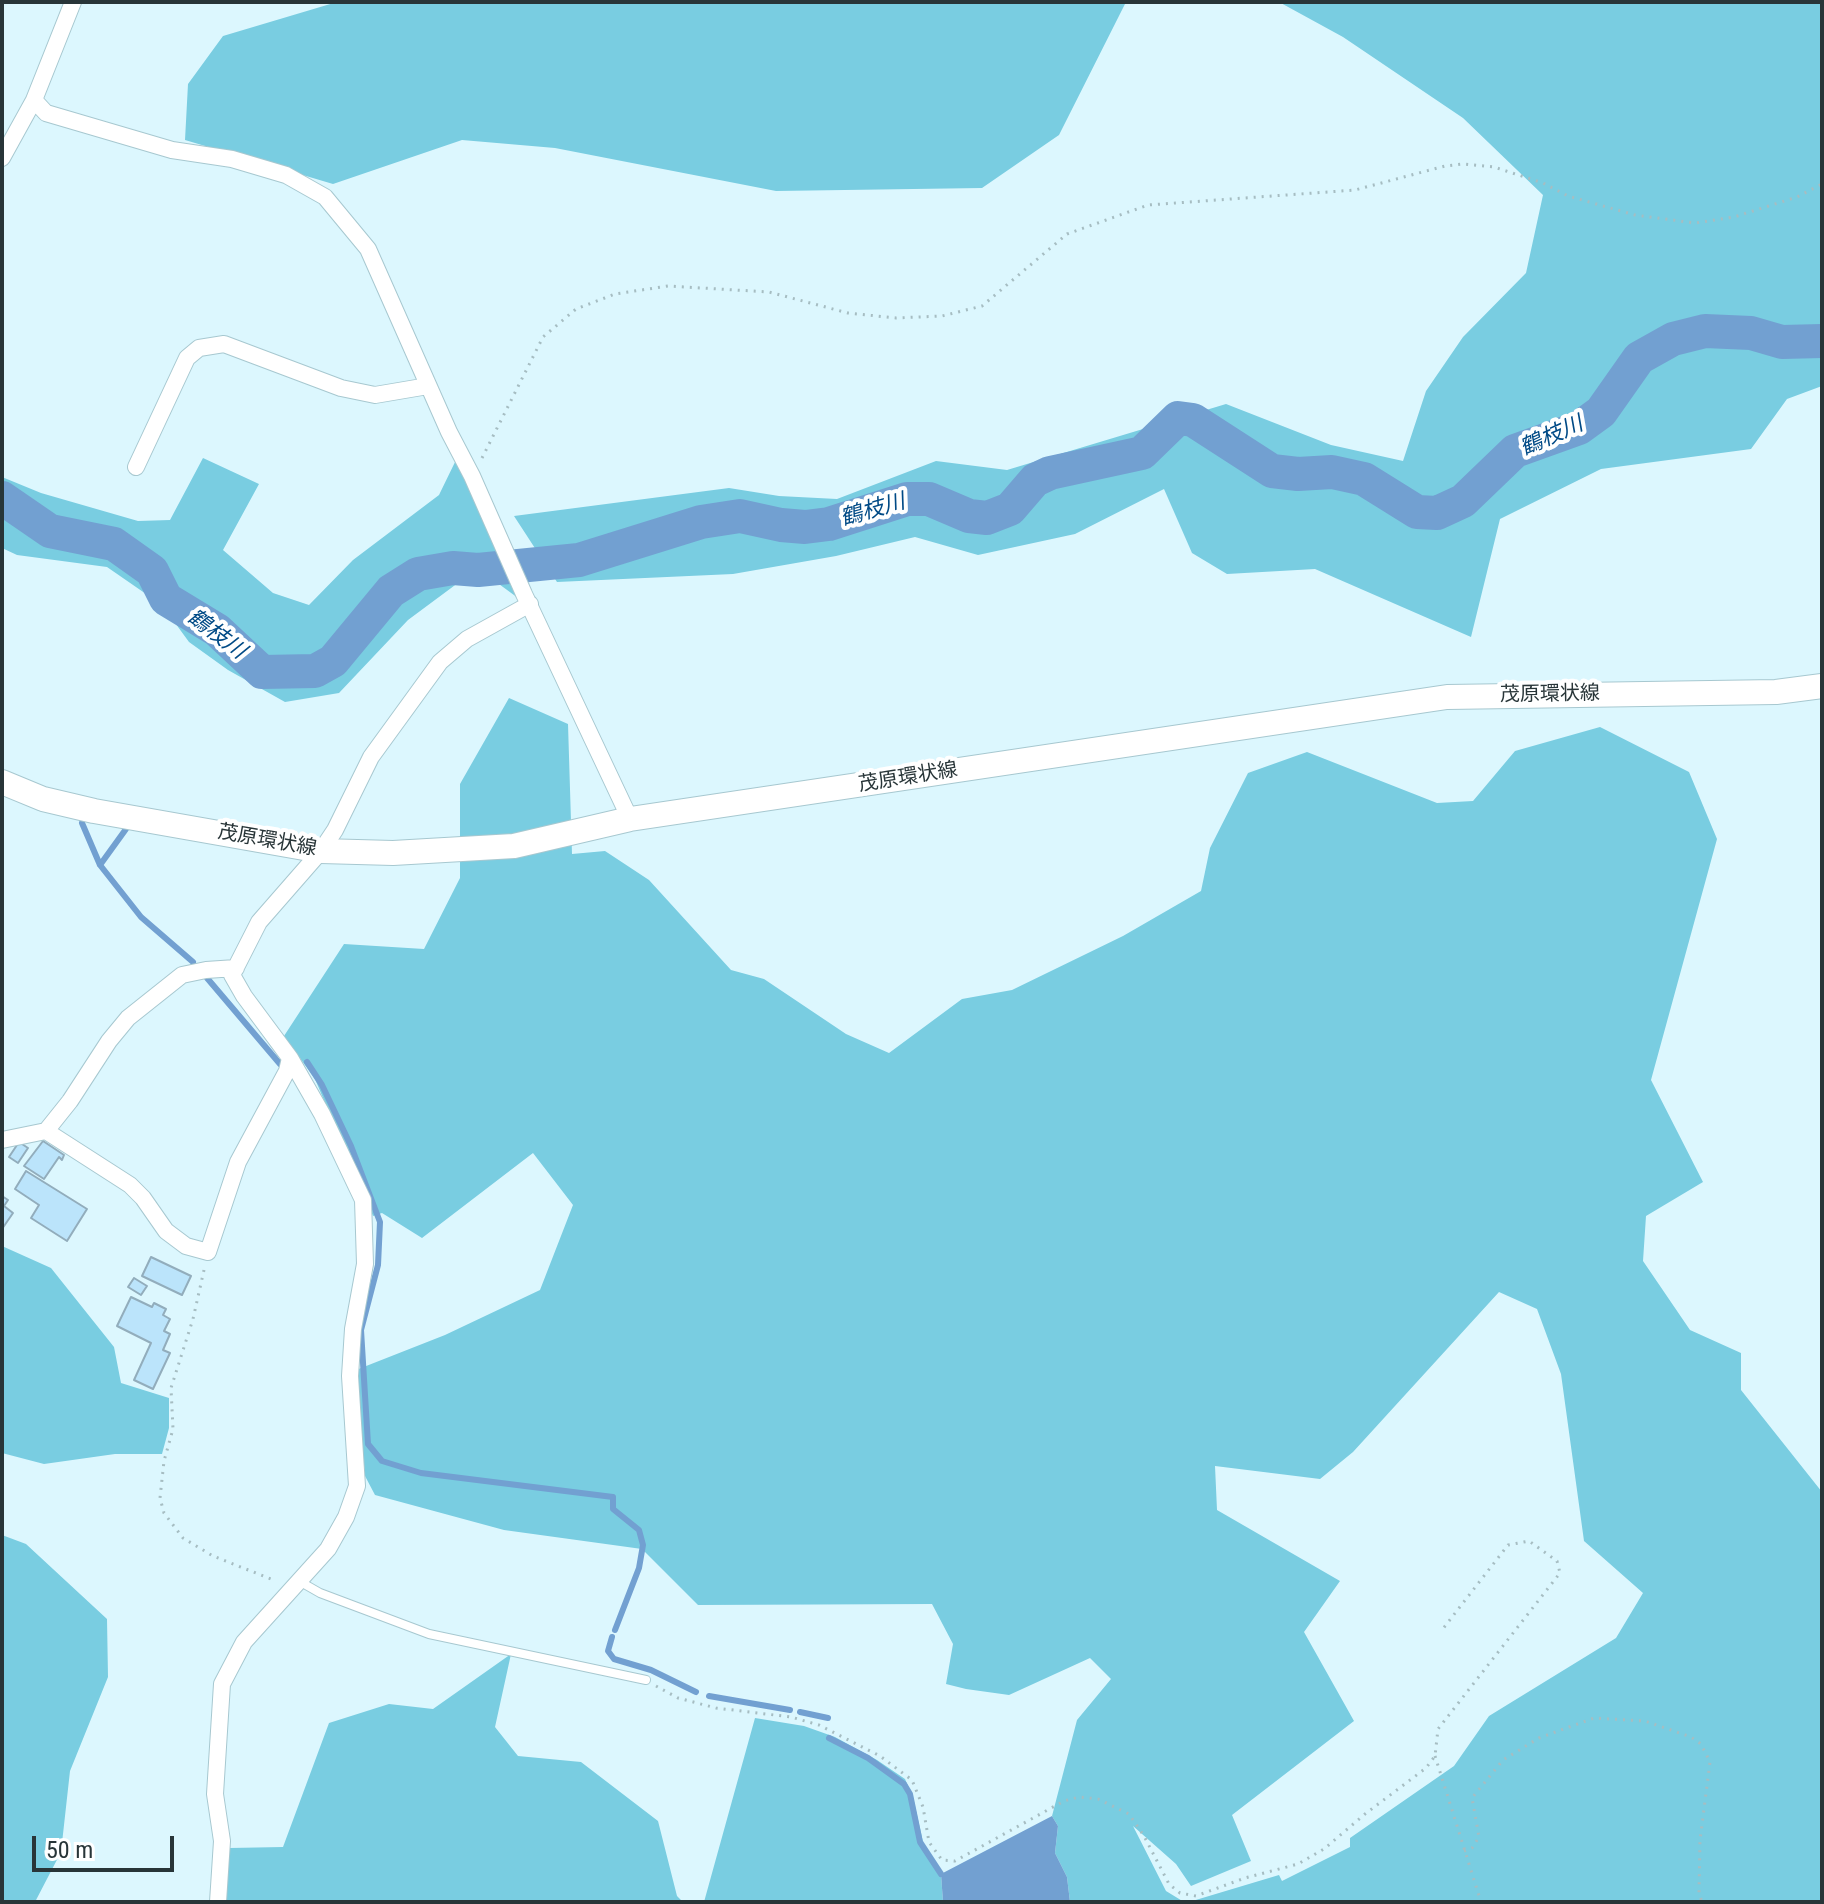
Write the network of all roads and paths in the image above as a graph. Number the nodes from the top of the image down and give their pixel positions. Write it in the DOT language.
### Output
graph roads {
  1 [pos="73,2"];
  2 [pos="34,100"];
  3 [pos="2,158"];
  4 [pos="1822,184"];
  5 [pos="428,386"];
  6 [pos="136,467"];
  7 [pos="472,476"];
  8 [pos="527,599"];
  9 [pos="1822,686"];
  10 [pos="2,782"];
  11 [pos="630,819"];
  12 [pos="321,851"];
  13 [pos="236,968"];
  14 [pos="290,1058"];
  15 [pos="46,1131"];
  16 [pos="2,1140"];
  17 [pos="208,1252"];
  18 [pos="293,1585"];
  19 [pos="1442,1630"];
  20 [pos="646,1680"];
  21 [pos="1435,1756"];
  22 [pos="1464,1851"];
  23 [pos="1480,1900"];
  24 [pos="218,1902"];
  25 [pos="1473,1902"];
  26 [pos="1702,1902"];
  1 -- 2 [label="street"];
  2 -- 3 [label="street"];
  2 -- 5 [label="street"];
  4 -- 7 [label="path"];
  5 -- 6 [label="street"];
  5 -- 7 [label="street"];
  7 -- 8 [label="street"];
  8 -- 11 [label="street"];
  8 -- 12 [label="street"];
  9 -- 11 [label="main road, 茂原環状線"];
  10 -- 12 [label="main road, 茂原環状線"];
  11 -- 12 [label="main road, 茂原環状線"];
  12 -- 13 [label="street"];
  13 -- 14 [label="street"];
  13 -- 15 [label="street"];
  14 -- 17 [label="street"];
  14 -- 18 [label="street"];
  15 -- 16 [label="street"];
  15 -- 17 [label="street"];
  17 -- 18 [label="path"];
  18 -- 20 [label="lane"];
  18 -- 24 [label="street"];
  19 -- 21 [label="path"];
  20 -- 21 [label="path"];
  21 -- 22 [label="path"];
  22 -- 23 [label="path"];
  22 -- 26 [label="path"];
  23 -- 25 [label="path"];
}
